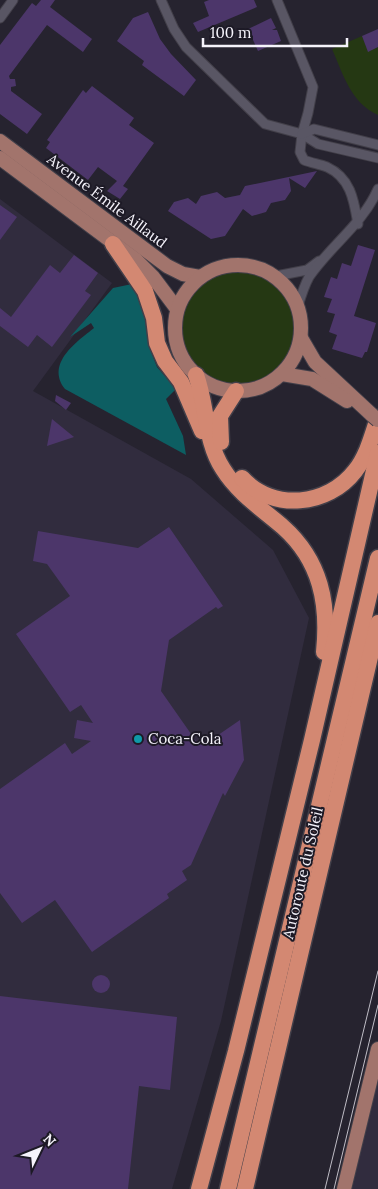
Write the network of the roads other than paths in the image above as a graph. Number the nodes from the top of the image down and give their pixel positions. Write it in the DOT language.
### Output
graph roads {
  1 [pos="13,0"];
  2 [pos="161,0"];
  3 [pos="277,0"];
  4 [pos="0,18"];
  5 [pos="302,134"];
  6 [pos="0,141"];
  7 [pos="378,145"];
  8 [pos="0,158"];
  9 [pos="378,158"];
  10 [pos="378,189"];
  11 [pos="358,224"];
  12 [pos="113,244"];
  13 [pos="325,257"];
  14 [pos="276,276"];
  15 [pos="200,277"];
  16 [pos="298,306"];
  17 [pos="177,309"];
  18 [pos="301,338"];
  19 [pos="282,374"];
  20 [pos="196,375"];
  21 [pos="236,391"];
  22 [pos="376,418"];
  23 [pos="378,453"];
  24 [pos="217,460"];
  25 [pos="378,558"];
  26 [pos="378,623"];
  27 [pos="286,838"];
  28 [pos="378,1049"];
  29 [pos="199,1189"];
  30 [pos="228,1189"];
  31 [pos="245,1189"];
  32 [pos="344,1189"];
  1 -- 4 [label="street"];
  2 -- 5 [label="street"];
  3 -- 5 [label="street"];
  5 -- 7 [label="street"];
  5 -- 9 [label="street"];
  5 -- 11 [label="street"];
  6 -- 15 [label="main road, Avenue Émile Aillaud"];
  8 -- 12 [label="main road, Avenue Émile Aillaud"];
  10 -- 11 [label="street"];
  11 -- 13 [label="street"];
  12 -- 17 [label="main road, Avenue Émile Aillaud"];
  12 -- 24 [label="highway"];
  13 -- 14 [label="street"];
  13 -- 16 [label="street"];
  14 -- 15 [label="main road"];
  14 -- 16 [label="main road"];
  15 -- 17 [label="main road"];
  16 -- 18 [label="main road"];
  17 -- 20 [label="main road"];
  18 -- 19 [label="main road"];
  18 -- 22 [label="main road"];
  19 -- 21 [label="main road"];
  19 -- 22 [label="main road"];
  20 -- 21 [label="main road"];
  20 -- 24 [label="highway"];
  21 -- 22 [label="highway"];
  23 -- 27 [label="highway"];
  24 -- 27 [label="highway"];
  25 -- 30 [label="highway, Autoroute du Soleil"];
  26 -- 31 [label="highway, Autoroute du Soleil"];
  27 -- 29 [label="highway"];
  28 -- 32 [label="main road"];
}
